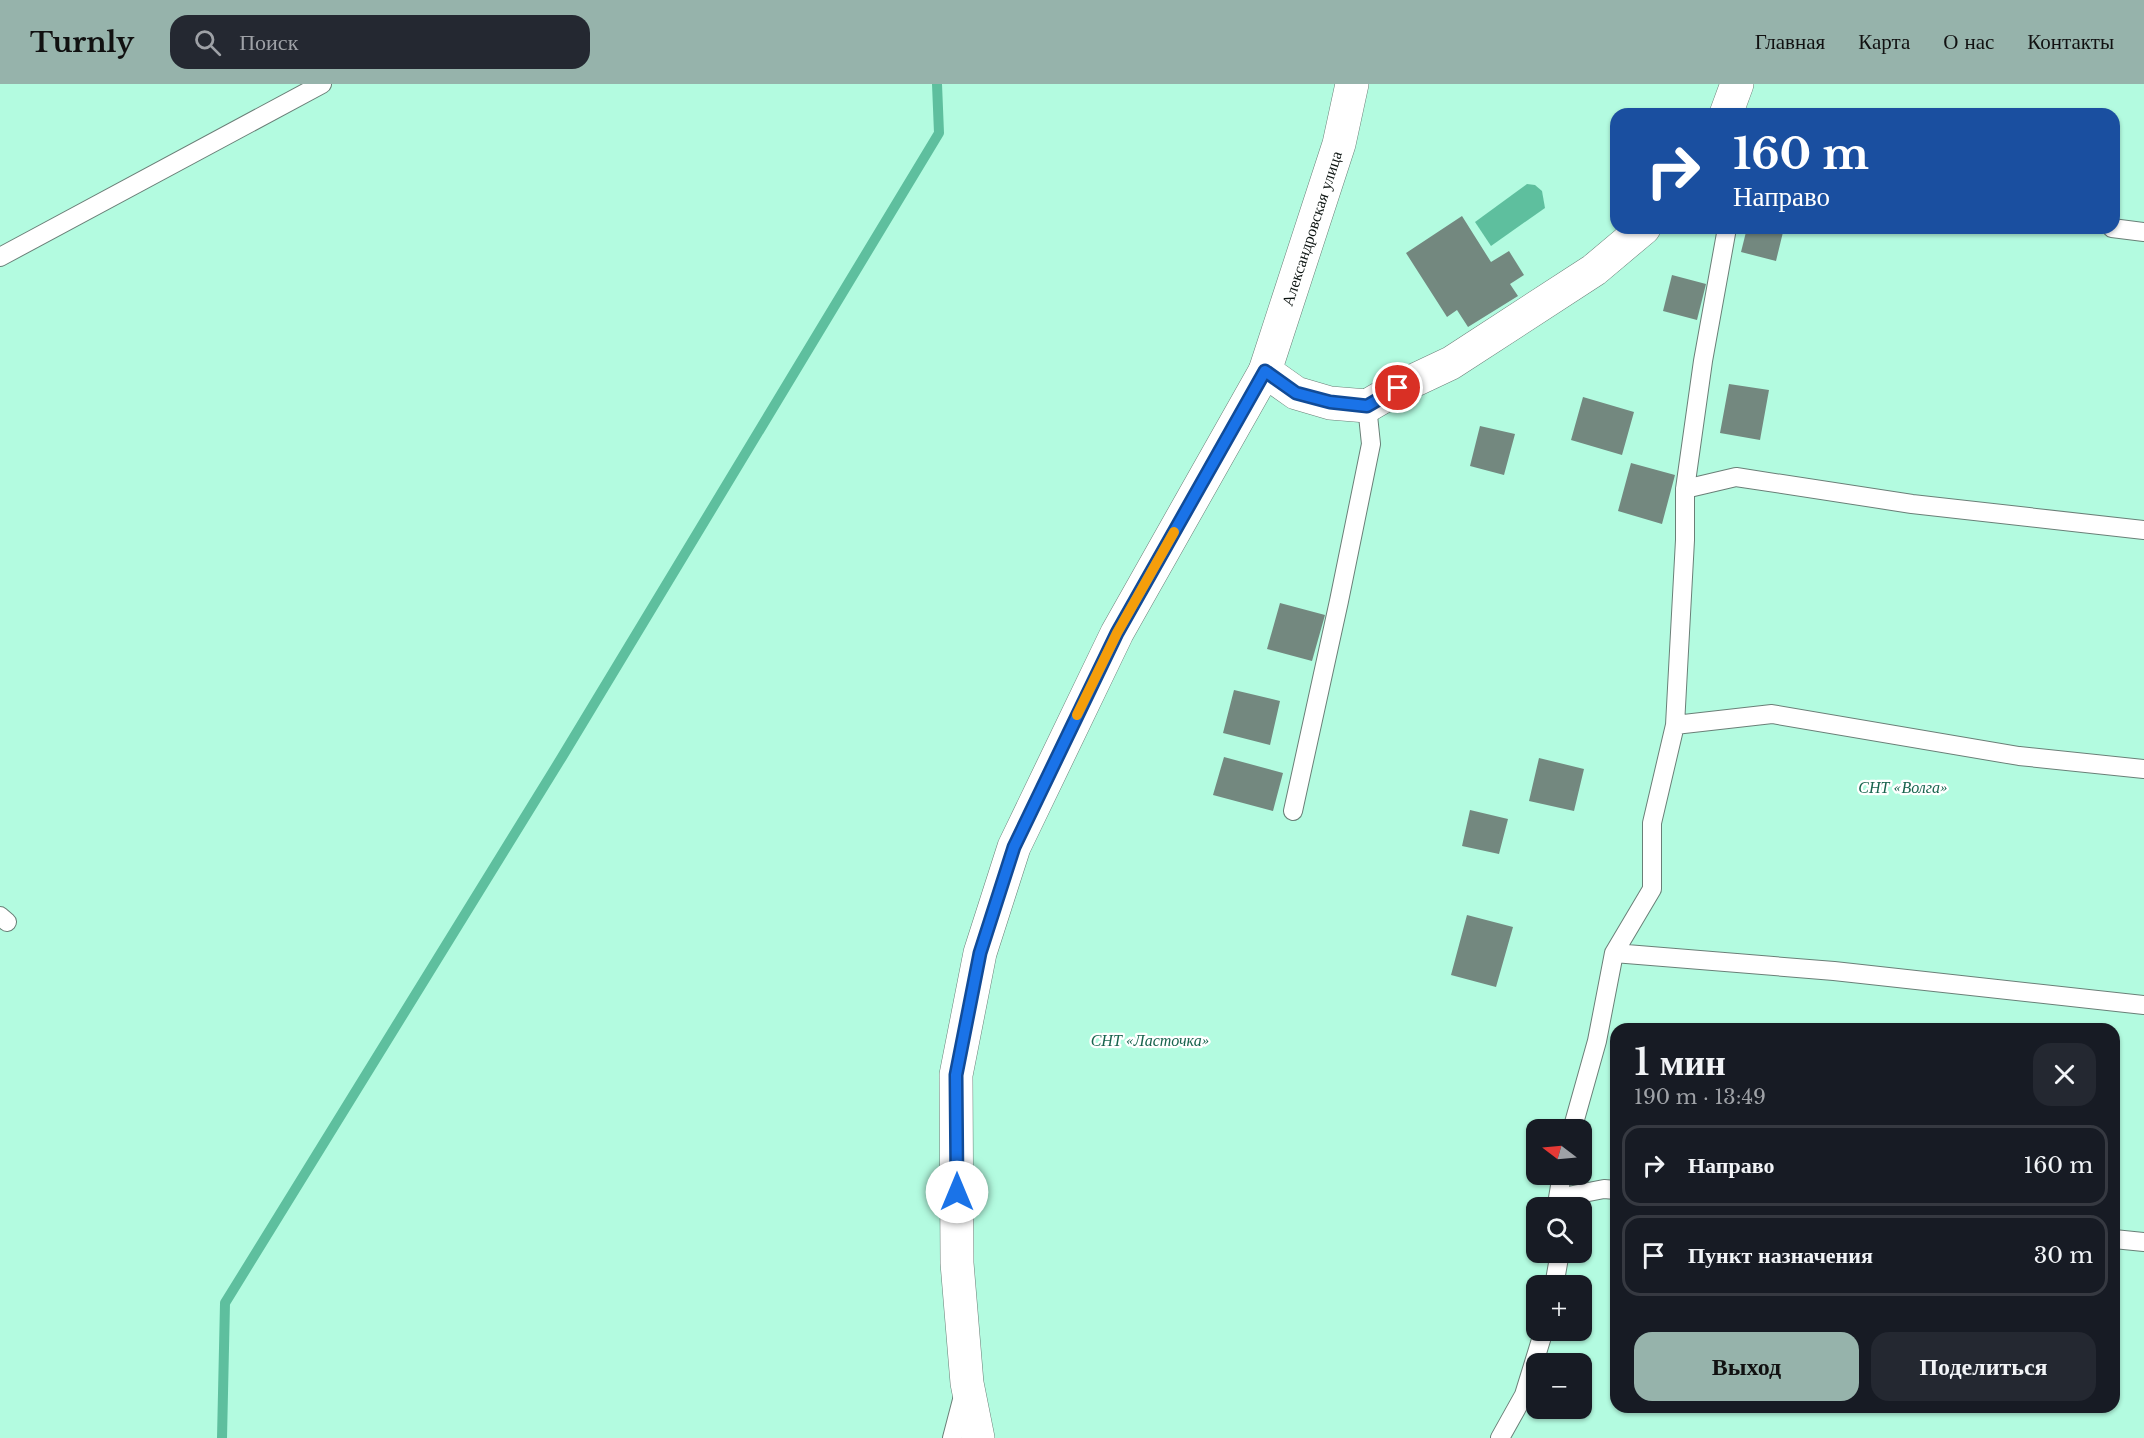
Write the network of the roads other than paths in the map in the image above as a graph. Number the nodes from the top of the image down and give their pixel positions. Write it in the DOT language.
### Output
graph roads {
  1 [pos="322,84"];
  2 [pos="1352,84"];
  3 [pos="1737,84"];
  4 [pos="1728,108"];
  5 [pos="2120,229"];
  6 [pos="2144,232"];
  7 [pos="1637,234"];
  8 [pos="1726,234"];
  9 [pos="0,257"];
  10 [pos="1265,371"];
  11 [pos="1367,406"];
  12 [pos="1685,489"];
  13 [pos="2144,530"];
  14 [pos="1675,725"];
  15 [pos="2144,769"];
  16 [pos="1293,811"];
  17 [pos="1614,953"];
  18 [pos="2144,1005"];
  19 [pos="1575,1119"];
  20 [pos="1610,1190"];
  21 [pos="1578,1197"];
  22 [pos="2120,1240"];
  23 [pos="2144,1242"];
  24 [pos="1541,1341"];
  25 [pos="967,1383"];
  26 [pos="952,1438"];
  27 [pos="978,1438"];
  28 [pos="1500,1438"];
  1 -- 9 [label="lane"];
  2 -- 10 [label="street, Александровская улица"];
  3 -- 4 [label="street"];
  5 -- 6 [label="lane"];
  7 -- 11 [label="street"];
  8 -- 12 [label="lane"];
  10 -- 11 [label="street"];
  10 -- 25 [label="street, Александровская улица"];
  11 -- 16 [label="lane"];
  12 -- 13 [label="lane"];
  12 -- 14 [label="lane"];
  14 -- 15 [label="lane"];
  14 -- 17 [label="lane"];
  17 -- 18 [label="lane"];
  17 -- 19 [label="lane"];
  20 -- 21 [label="lane"];
  22 -- 23 [label="lane"];
  24 -- 28 [label="lane"];
  25 -- 26 [label="lane"];
  25 -- 27 [label="street, Александровская улица"];
}
